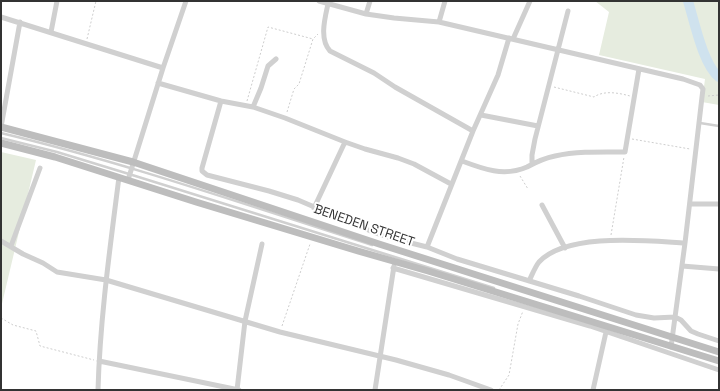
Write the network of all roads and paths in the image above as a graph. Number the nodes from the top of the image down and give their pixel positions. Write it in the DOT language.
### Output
graph roads {
  1 [pos="56,1"];
  2 [pos="96,1"];
  3 [pos="186,1"];
  4 [pos="319,1"];
  5 [pos="370,1"];
  6 [pos="445,1"];
  7 [pos="530,1"];
  8 [pos="328,4"];
  9 [pos="568,11"];
  10 [pos="366,14"];
  11 [pos="1,17"];
  12 [pos="20,22"];
  13 [pos="439,22"];
  14 [pos="324,29"];
  15 [pos="51,32"];
  16 [pos="511,38"];
  17 [pos="313,39"];
  18 [pos="86,44"];
  19 [pos="558,49"];
  20 [pos="276,59"];
  21 [pos="163,68"];
  22 [pos="639,69"];
  23 [pos="158,83"];
  24 [pos="549,86"];
  25 [pos="719,94"];
  26 [pos="634,97"];
  27 [pos="702,97"];
  28 [pos="221,101"];
  29 [pos="246,105"];
  30 [pos="253,107"];
  31 [pos="481,115"];
  32 [pos="285,118"];
  33 [pos="699,123"];
  34 [pos="538,126"];
  35 [pos="719,126"];
  36 [pos="1,127"];
  37 [pos="473,131"];
  38 [pos="1,133"];
  39 [pos="628,137"];
  40 [pos="1,138"];
  41 [pos="345,142"];
  42 [pos="1,143"];
  43 [pos="696,150"];
  44 [pos="625,152"];
  45 [pos="462,161"];
  46 [pos="532,164"];
  47 [pos="40,168"];
  48 [pos="516,170"];
  49 [pos="130,171"];
  50 [pos="119,177"];
  51 [pos="451,184"];
  52 [pos="528,188"];
  53 [pos="690,204"];
  54 [pos="719,204"];
  55 [pos="542,205"];
  56 [pos="314,208"];
  57 [pos="312,237"];
  58 [pos="1,241"];
  59 [pos="610,241"];
  60 [pos="685,243"];
  61 [pos="262,244"];
  62 [pos="11,246"];
  63 [pos="427,247"];
  64 [pos="565,248"];
  65 [pos="394,265"];
  66 [pos="682,266"];
  67 [pos="719,269"];
  68 [pos="106,280"];
  69 [pos="529,281"];
  70 [pos="524,307"];
  71 [pos="675,317"];
  72 [pos="1,318"];
  73 [pos="245,321"];
  74 [pos="280,332"];
  75 [pos="606,332"];
  76 [pos="719,341"];
  77 [pos="672,342"];
  78 [pos="719,352"];
  79 [pos="719,355"];
  80 [pos="380,356"];
  81 [pos="719,360"];
  82 [pos="98,361"];
  83 [pos="719,370"];
  84 [pos="98,390"];
  85 [pos="238,390"];
  86 [pos="375,390"];
  87 [pos="491,390"];
  88 [pos="499,390"];
  89 [pos="593,390"];
  1 -- 15 [label="street"];
  2 -- 18 [label="path"];
  3 -- 21 [label="street"];
  4 -- 8 [label="street"];
  5 -- 10 [label="street"];
  6 -- 13 [label="street"];
  7 -- 16 [label="street"];
  8 -- 10 [label="street"];
  8 -- 14 [label="street"];
  9 -- 19 [label="street"];
  10 -- 13 [label="street"];
  11 -- 12 [label="street"];
  12 -- 15 [label="street"];
  12 -- 36 [label="street"];
  13 -- 16 [label="street"];
  14 -- 17 [label="path"];
  14 -- 37 [label="street"];
  15 -- 18 [label="street"];
  16 -- 19 [label="street"];
  16 -- 31 [label="street"];
  17 -- 29 [label="path"];
  17 -- 32 [label="path"];
  18 -- 21 [label="street"];
  19 -- 22 [label="street"];
  19 -- 24 [label="street"];
  20 -- 30 [label="street"];
  21 -- 23 [label="street"];
  22 -- 26 [label="street"];
  22 -- 27 [label="street"];
  23 -- 28 [label="street"];
  23 -- 49 [label="street"];
  24 -- 26 [label="path"];
  24 -- 34 [label="street"];
  25 -- 27 [label="path"];
  26 -- 39 [label="street"];
  27 -- 33 [label="street"];
  28 -- 29 [label="street"];
  28 -- 56 [label="street"];
  29 -- 30 [label="street"];
  30 -- 32 [label="street"];
  31 -- 34 [label="street"];
  31 -- 37 [label="street"];
  32 -- 41 [label="street"];
  33 -- 35 [label="lane"];
  33 -- 43 [label="street"];
  34 -- 46 [label="street"];
  36 -- 49 [label="main road, BENEDEN STREET"];
  37 -- 45 [label="street"];
  38 -- 49 [label="lane"];
  39 -- 43 [label="path"];
  39 -- 44 [label="street"];
  40 -- 49 [label="lane"];
  41 -- 51 [label="street"];
  41 -- 56 [label="street"];
  42 -- 50 [label="main road, BENEDEN STREET"];
  43 -- 53 [label="street"];
  44 -- 46 [label="street"];
  44 -- 59 [label="path"];
  45 -- 48 [label="street"];
  45 -- 51 [label="street"];
  46 -- 48 [label="street"];
  47 -- 62 [label="street"];
  48 -- 52 [label="path"];
  49 -- 50 [label="main road, BENEDEN STREET"];
  49 -- 57 [label="main road, BENEDEN STREET"];
  49 -- 77 [label="lane"];
  49 -- 77 [label="main road, BENEDEN STREET"];
  50 -- 68 [label="street"];
  51 -- 63 [label="street"];
  53 -- 54 [label="street"];
  53 -- 60 [label="street"];
  55 -- 64 [label="street"];
  56 -- 63 [label="street"];
  57 -- 65 [label="main road, BENEDEN STREET"];
  57 -- 74 [label="path"];
  58 -- 62 [label="street"];
  59 -- 60 [label="street"];
  59 -- 64 [label="street"];
  60 -- 66 [label="street"];
  61 -- 73 [label="street"];
  62 -- 68 [label="street"];
  63 -- 69 [label="street"];
  64 -- 69 [label="street"];
  65 -- 70 [label="street"];
  65 -- 77 [label="main road, BENEDEN STREET"];
  65 -- 80 [label="street"];
  66 -- 67 [label="street"];
  66 -- 71 [label="street"];
  68 -- 73 [label="street"];
  68 -- 82 [label="street"];
  69 -- 71 [label="street"];
  70 -- 75 [label="street"];
  70 -- 88 [label="path"];
  71 -- 76 [label="street"];
  71 -- 77 [label="street"];
  72 -- 82 [label="path"];
  73 -- 74 [label="street"];
  73 -- 85 [label="street"];
  74 -- 80 [label="street"];
  75 -- 83 [label="street"];
  75 -- 89 [label="street"];
  77 -- 78 [label="main road, BENEDEN STREET"];
  77 -- 79 [label="lane"];
  77 -- 81 [label="main road, BENEDEN STREET"];
  80 -- 86 [label="street"];
  80 -- 87 [label="street"];
  82 -- 84 [label="street"];
  82 -- 85 [label="street"];
}
